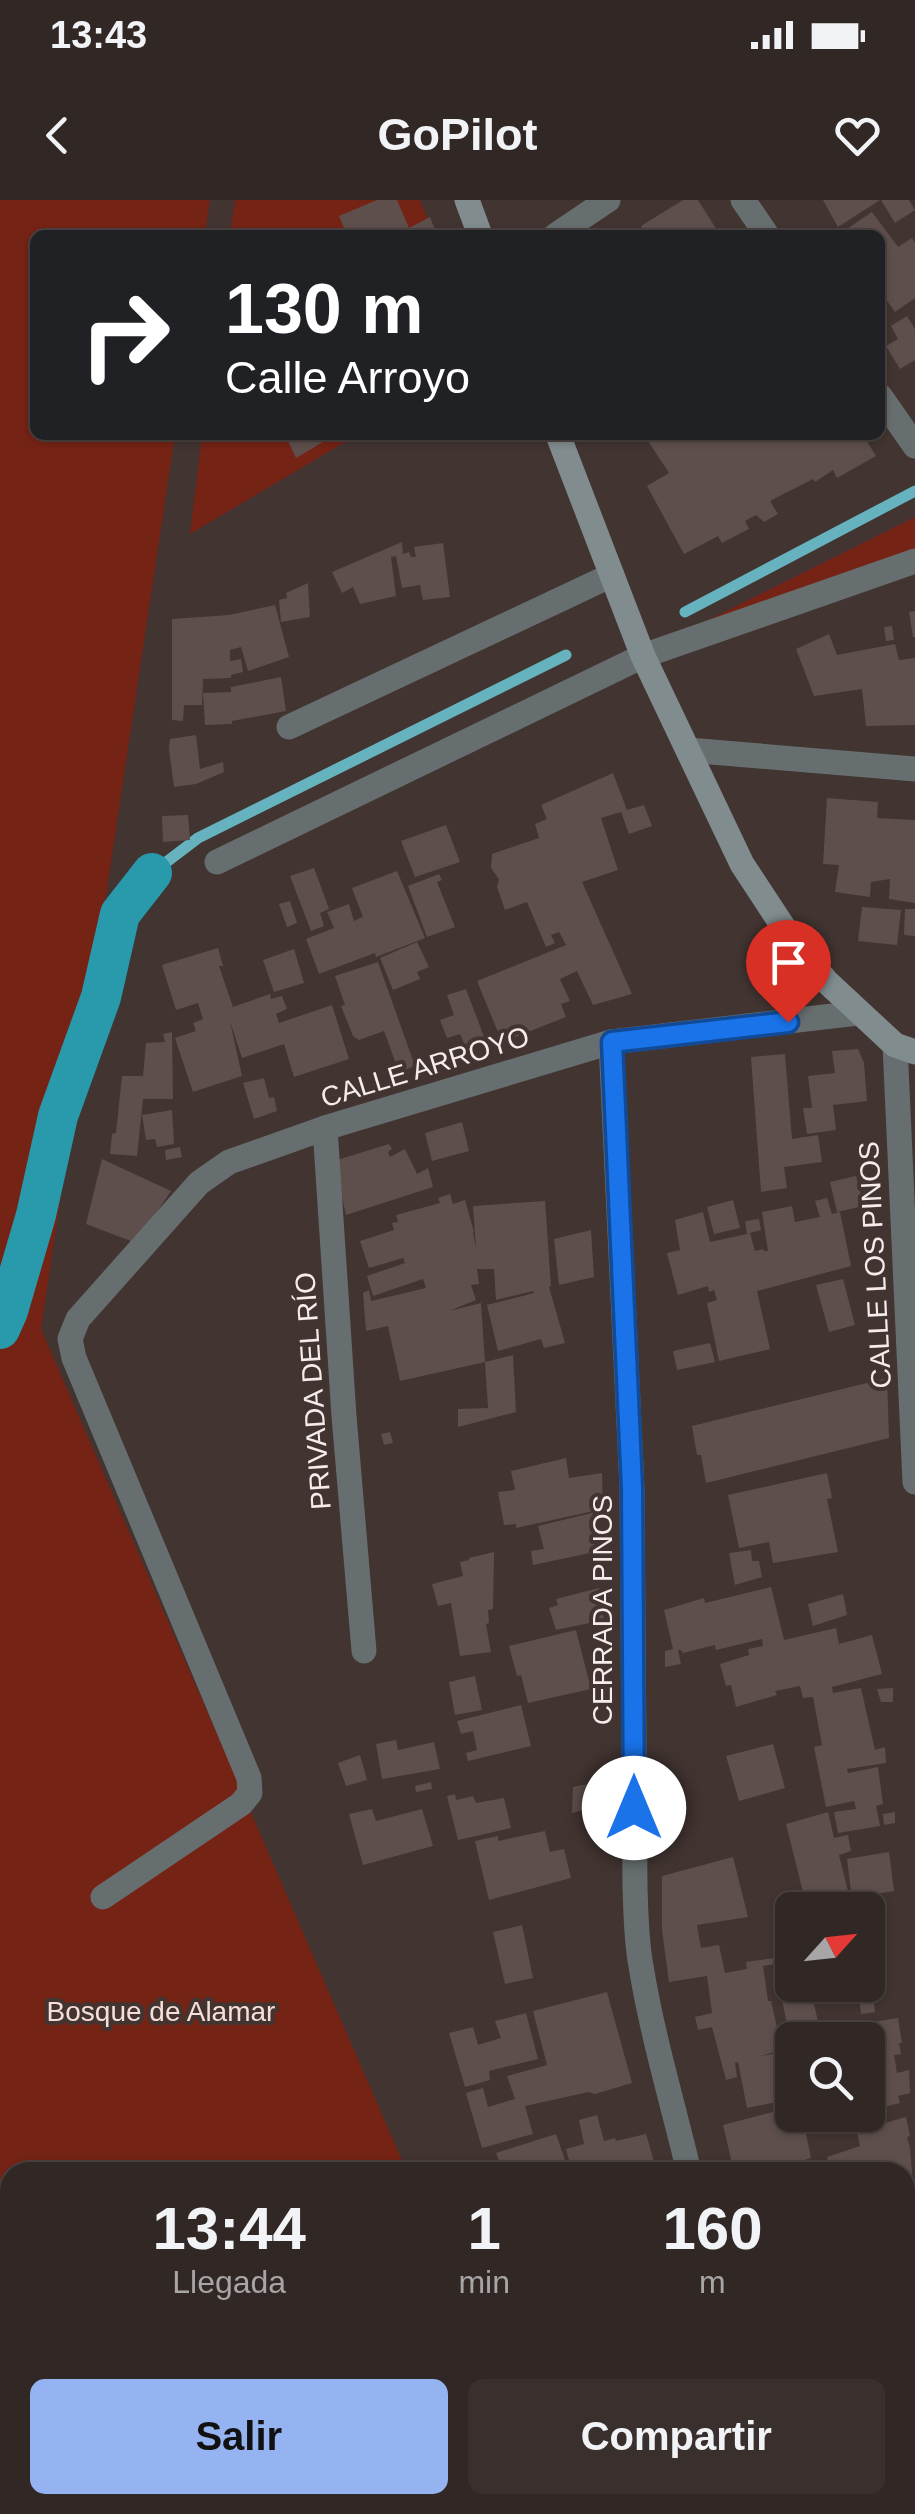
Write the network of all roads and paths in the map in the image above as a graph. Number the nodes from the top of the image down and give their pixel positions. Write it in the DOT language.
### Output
graph roads {
  1 [pos="466,200"];
  2 [pos="608,200"];
  3 [pos="743,200"];
  4 [pos="478,230"];
  5 [pos="563,230"];
  6 [pos="764,230"];
  7 [pos="885,403"];
  8 [pos="560,440"];
  9 [pos="915,446"];
  10 [pos="915,561"];
  11 [pos="612,575"];
  12 [pos="644,656"];
  13 [pos="289,728"];
  14 [pos="688,750"];
  15 [pos="915,770"];
  16 [pos="216,862"];
  17 [pos="858,1013"];
  18 [pos="612,1042"];
  19 [pos="905,1048"];
  20 [pos="326,1128"];
  21 [pos="915,1482"];
  22 [pos="364,1650"];
  23 [pos="104,1897"];
  24 [pos="687,2162"];
  1 -- 4 [label="main road"];
  2 -- 5 [label="street"];
  3 -- 6 [label="street"];
  7 -- 9 [label="street"];
  8 -- 11 [label="main road"];
  10 -- 12 [label="street"];
  11 -- 12 [label="main road"];
  11 -- 13 [label="street"];
  12 -- 14 [label="main road"];
  12 -- 16 [label="street"];
  14 -- 15 [label="street"];
  14 -- 17 [label="main road"];
  17 -- 18 [label="street, CALLE ARROYO"];
  17 -- 19 [label="main road"];
  18 -- 20 [label="street, CALLE ARROYO"];
  18 -- 24 [label="street, CERRADA PINOS"];
  19 -- 21 [label="street, CALLE LOS PINOS"];
  20 -- 22 [label="street, PRIVADA DEL RÍO"];
  20 -- 23 [label="street, CALLE ARROYO"];
}
